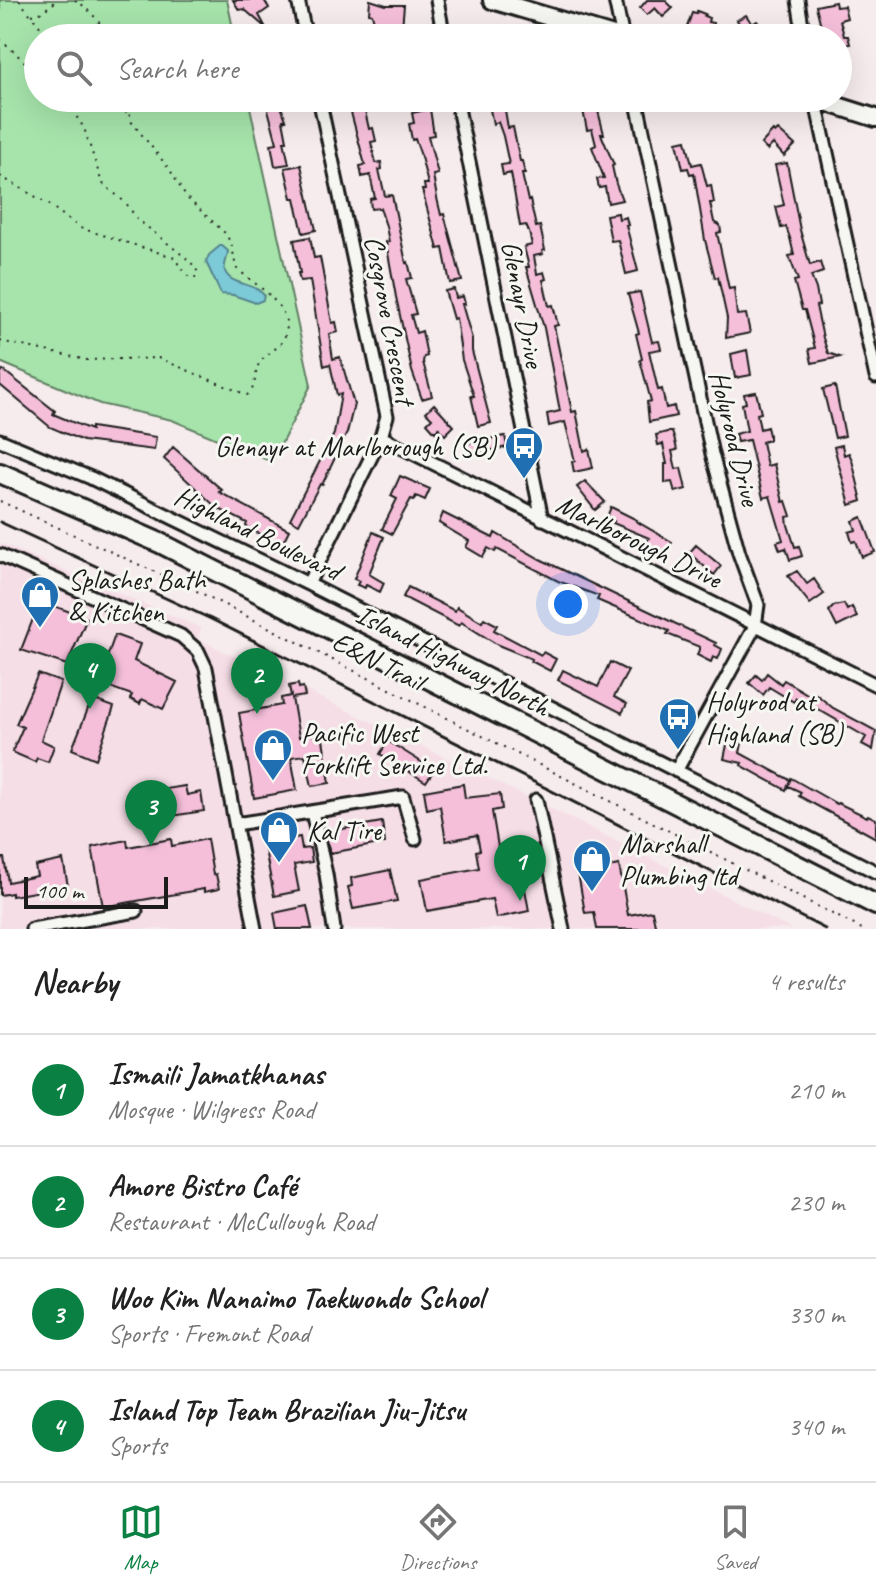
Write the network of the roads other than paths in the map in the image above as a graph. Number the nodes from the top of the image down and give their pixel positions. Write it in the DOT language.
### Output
graph roads {
  1 [pos="298,0"];
  2 [pos="437,0"];
  3 [pos="492,0"];
  4 [pos="615,0"];
  5 [pos="798,0"];
  6 [pos="303,24"];
  7 [pos="441,24"];
  8 [pos="573,24"];
  9 [pos="619,24"];
  10 [pos="802,24"];
  11 [pos="852,110"];
  12 [pos="322,112"];
  13 [pos="459,112"];
  14 [pos="639,112"];
  15 [pos="817,112"];
  16 [pos="876,118"];
  17 [pos="876,377"];
  18 [pos="381,437"];
  19 [pos="0,440"];
  20 [pos="0,473"];
  21 [pos="542,519"];
  22 [pos="0,555"];
  23 [pos="308,584"];
  24 [pos="755,626"];
  25 [pos="876,685"];
  26 [pos="676,771"];
  27 [pos="536,800"];
  28 [pos="312,812"];
  29 [pos="236,824"];
  30 [pos="415,839"];
  31 [pos="876,872"];
  32 [pos="876,905"];
  33 [pos="136,911"];
  34 [pos="32,929"];
  35 [pos="255,929"];
  36 [pos="334,929"];
  37 [pos="561,929"];
  1 -- 6 [label="street"];
  2 -- 7 [label="street"];
  3 -- 8 [label="street"];
  4 -- 9 [label="street"];
  5 -- 10 [label="street"];
  11 -- 16 [label="street"];
  12 -- 18 [label="street, Cosgrove Crescent"];
  13 -- 21 [label="street, Glenayr Drive"];
  14 -- 24 [label="street, Holyrood Drive"];
  15 -- 17 [label="street"];
  18 -- 21 [label="street, Marlborough Drive"];
  18 -- 23 [label="street, Cosgrove Crescent"];
  19 -- 23 [label="street, Highland Boulevard"];
  20 -- 32 [label="main road, Island Highway North"];
  21 -- 24 [label="street, Marlborough Drive"];
  22 -- 29 [label="street"];
  23 -- 26 [label="street, Highland Boulevard"];
  24 -- 25 [label="street, Marlborough Drive"];
  24 -- 26 [label="street"];
  26 -- 31 [label="street, Highland Boulevard"];
  27 -- 37 [label="street"];
  28 -- 29 [label="street"];
  28 -- 30 [label="street"];
  28 -- 36 [label="street"];
  29 -- 35 [label="street"];
  33 -- 34 [label="street"];
}
